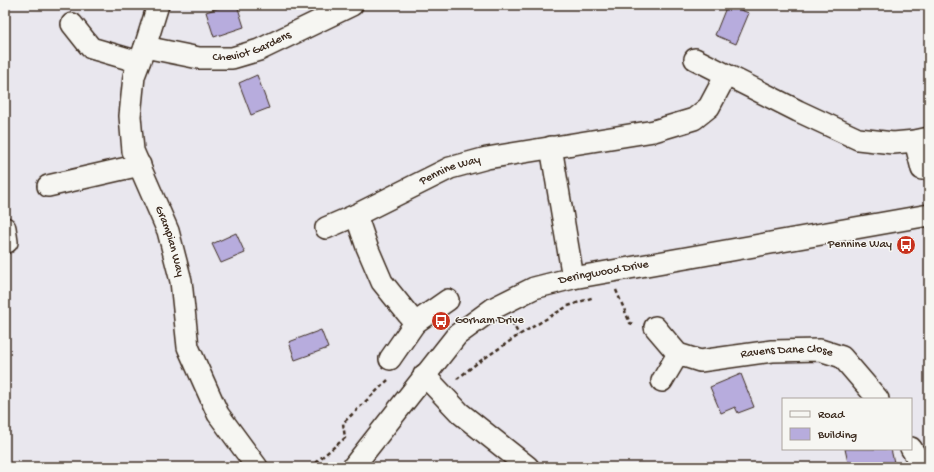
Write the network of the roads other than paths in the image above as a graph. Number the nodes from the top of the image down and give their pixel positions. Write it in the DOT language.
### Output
graph roads {
  1 [pos="158,5"];
  2 [pos="352,5"];
  3 [pos="72,24"];
  4 [pos="142,54"];
  5 [pos="695,59"];
  6 [pos="726,75"];
  7 [pos="922,140"];
  8 [pos="551,148"];
  9 [pos="140,165"];
  10 [pos="922,169"];
  11 [pos="48,186"];
  12 [pos="356,215"];
  13 [pos="929,215"];
  14 [pos="326,228"];
  15 [pos="573,278"];
  16 [pos="448,300"];
  17 [pos="415,323"];
  18 [pos="655,327"];
  19 [pos="678,354"];
  20 [pos="390,359"];
  21 [pos="424,375"];
  22 [pos="662,381"];
  23 [pos="877,398"];
  24 [pos="912,450"];
  25 [pos="257,467"];
  26 [pos="353,467"];
  27 [pos="528,467"];
  28 [pos="923,467"];
  1 -- 4 [label="street, Grampian Way"];
  2 -- 4 [label="street, Cheviot Gardens"];
  3 -- 4 [label="street, Cheviot Gardens"];
  4 -- 9 [label="street, Grampian Way"];
  5 -- 6 [label="street"];
  6 -- 7 [label="street"];
  6 -- 8 [label="street, Pennine Way"];
  7 -- 10 [label="street"];
  8 -- 12 [label="street, Pennine Way"];
  8 -- 15 [label="street"];
  9 -- 11 [label="street"];
  9 -- 25 [label="street, Grampian Way"];
  12 -- 14 [label="street, Pennine Way"];
  12 -- 17 [label="street"];
  13 -- 15 [label="street, Deringwood Drive"];
  15 -- 21 [label="street, Deringwood Drive"];
  16 -- 17 [label="street"];
  17 -- 20 [label="street"];
  18 -- 19 [label="street"];
  19 -- 22 [label="street"];
  19 -- 23 [label="street, Ravens Dane Close"];
  21 -- 26 [label="street, Deringwood Drive"];
  21 -- 27 [label="street"];
  24 -- 28 [label="street"];
}
